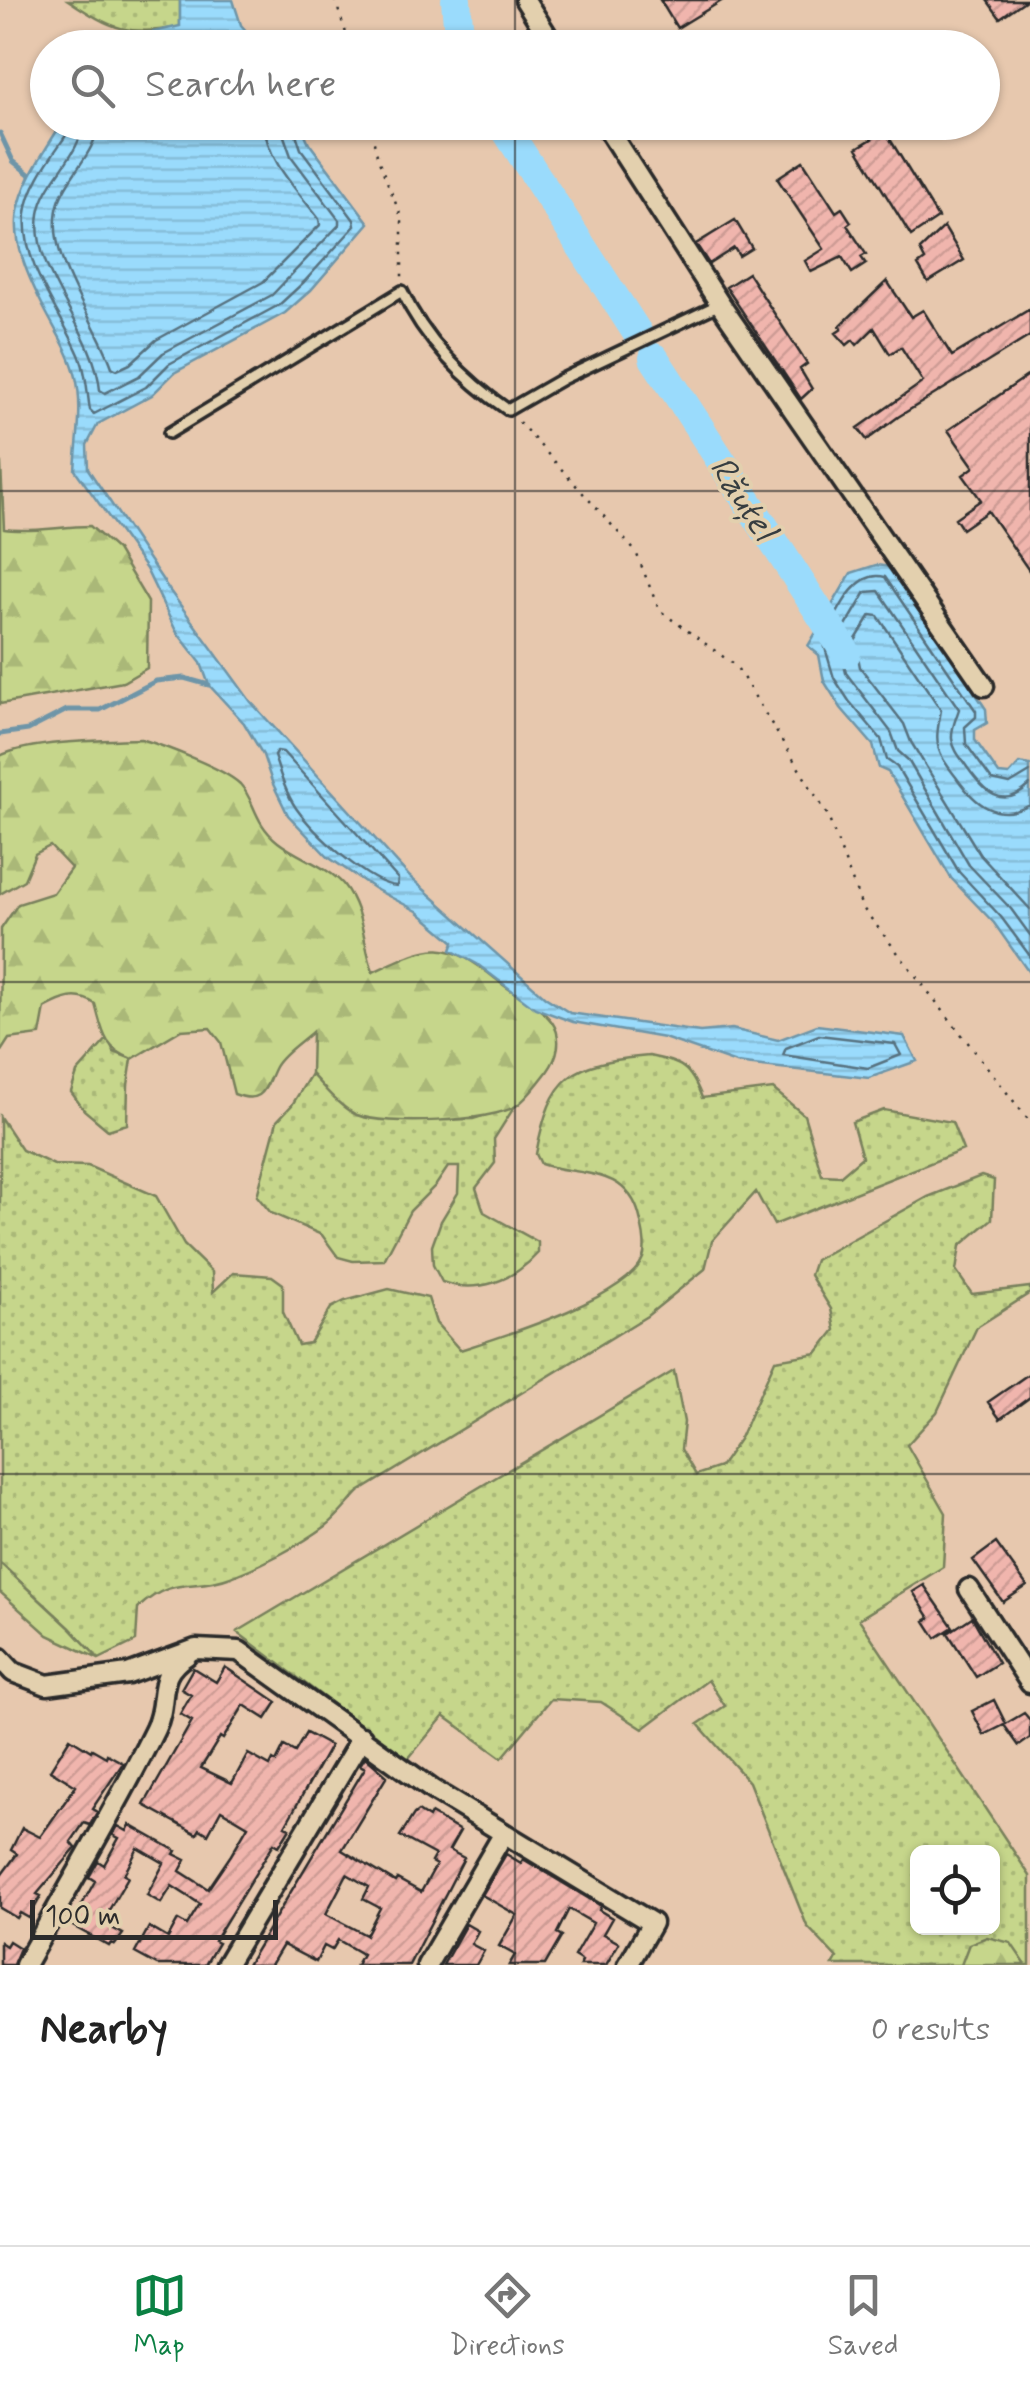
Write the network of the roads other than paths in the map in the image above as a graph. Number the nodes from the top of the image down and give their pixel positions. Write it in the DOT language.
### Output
graph roads {
  1 [pos="525,0"];
  2 [pos="544,30"];
  3 [pos="615,140"];
  4 [pos="720,304"];
  5 [pos="169,433"];
  6 [pos="984,686"];
  7 [pos="969,1589"];
  8 [pos="208,1648"];
  9 [pos="4,1667"];
  10 [pos="128,1674"];
  11 [pos="1030,1683"];
  12 [pos="162,1703"];
  13 [pos="362,1737"];
  14 [pos="504,1832"];
  15 [pos="25,1965"];
  16 [pos="226,1965"];
  17 [pos="427,1965"];
  18 [pos="628,1965"];
  1 -- 2 [label="street"];
  3 -- 4 [label="street"];
  4 -- 5 [label="lane"];
  4 -- 6 [label="street"];
  7 -- 11 [label="street"];
  8 -- 10 [label="street"];
  8 -- 12 [label="street"];
  8 -- 13 [label="street"];
  9 -- 10 [label="street"];
  10 -- 12 [label="street"];
  12 -- 15 [label="street"];
  13 -- 14 [label="street"];
  13 -- 16 [label="street"];
  14 -- 17 [label="street"];
  14 -- 18 [label="street"];
}
